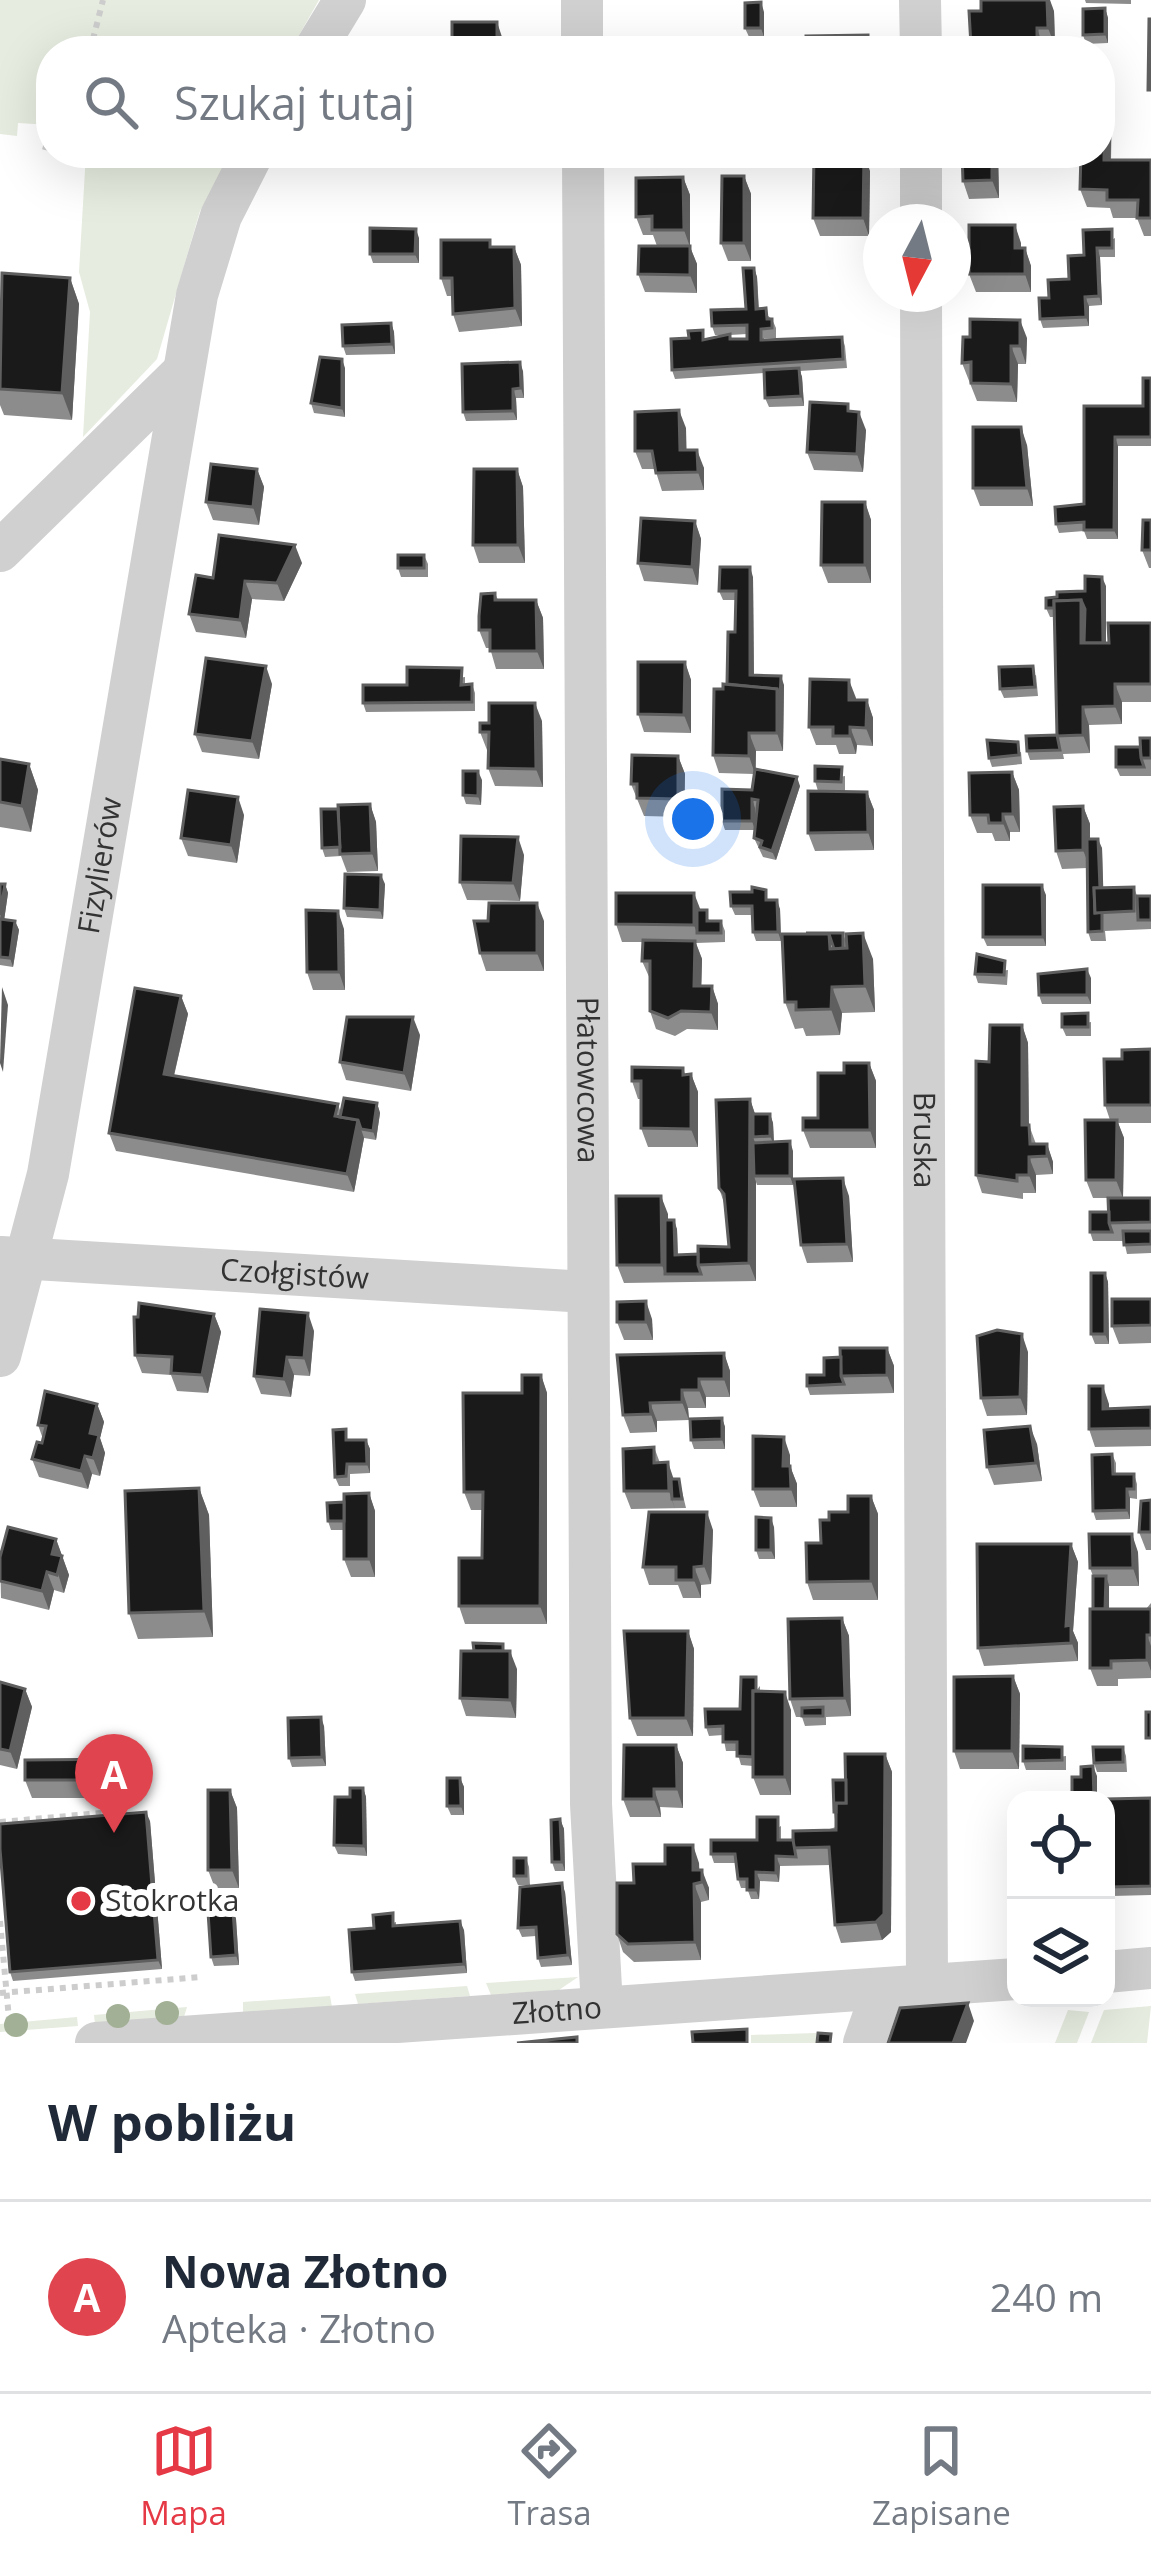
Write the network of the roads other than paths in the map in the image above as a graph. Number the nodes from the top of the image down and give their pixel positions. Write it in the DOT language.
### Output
graph roads {
  1 [pos="345,0"];
  2 [pos="582,0"];
  3 [pos="920,0"];
  4 [pos="323,36"];
  5 [pos="582,36"];
  6 [pos="921,36"];
  7 [pos="247,168"];
  8 [pos="583,168"];
  9 [pos="921,168"];
  10 [pos="921,204"];
  11 [pos="921,312"];
  12 [pos="182,373"];
  13 [pos="2,545"];
  14 [pos="14,1257"];
  15 [pos="587,1292"];
  16 [pos="0,1356"];
  17 [pos="1151,1969"];
  18 [pos="1115,1971"];
  19 [pos="1007,1979"];
  20 [pos="927,1985"];
  21 [pos="883,1989"];
  22 [pos="602,2007"];
  23 [pos="96,2043"];
  24 [pos="864,2043"];
  1 -- 4 [label="street"];
  2 -- 5 [label="street"];
  3 -- 6 [label="street"];
  7 -- 12 [label="street, Fizylierów"];
  8 -- 15 [label="street, Płatowcowa"];
  9 -- 10 [label="street"];
  11 -- 20 [label="street, Bruska"];
  12 -- 13 [label="street"];
  12 -- 14 [label="street, Fizylierów"];
  14 -- 15 [label="street, Czołgistów"];
  14 -- 16 [label="street, Fizylierów"];
  15 -- 22 [label="street, Płatowcowa"];
  17 -- 18 [label="street"];
  19 -- 20 [label="street, Złotno"];
  20 -- 21 [label="street, Złotno"];
  21 -- 22 [label="street, Złotno"];
  21 -- 24 [label="street"];
  22 -- 23 [label="street, Złotno"];
}
